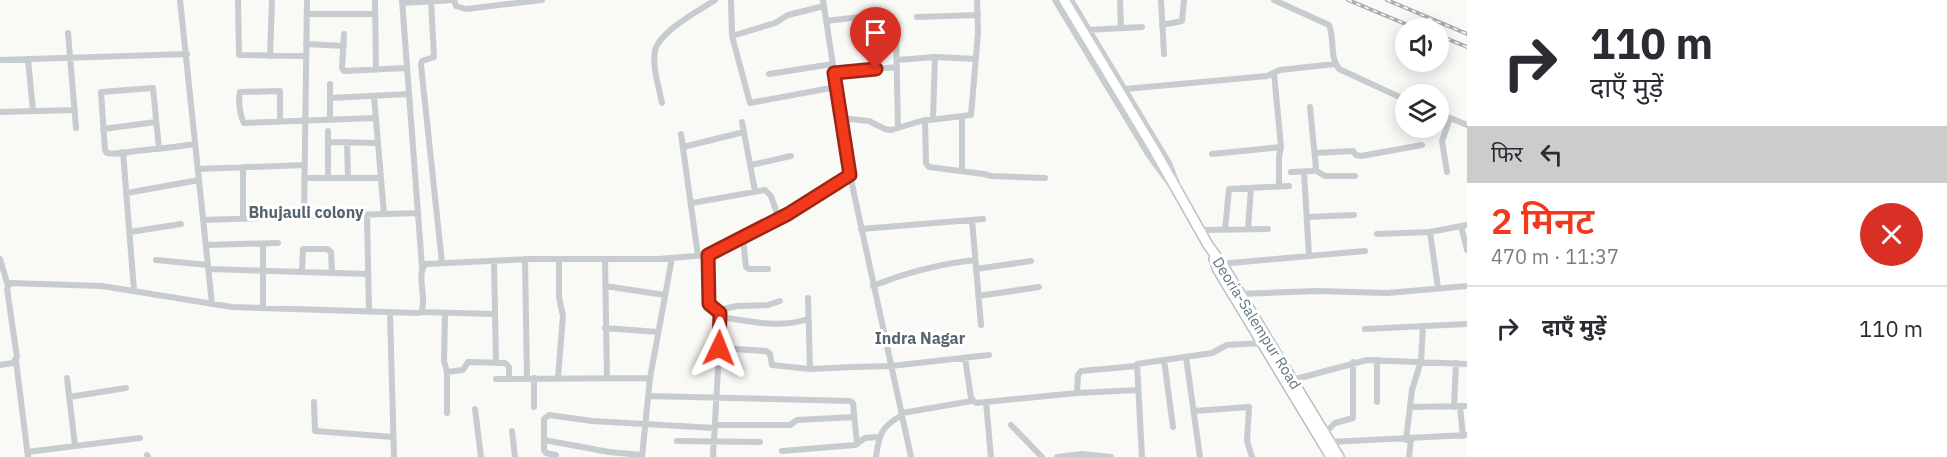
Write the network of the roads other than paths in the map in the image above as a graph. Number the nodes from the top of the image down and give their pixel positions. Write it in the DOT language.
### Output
graph roads {
  1 [pos="180,0"];
  2 [pos="238,0"];
  3 [pos="272,0"];
  4 [pos="307,0"];
  5 [pos="375,0"];
  6 [pos="454,0"];
  7 [pos="542,0"];
  8 [pos="715,0"];
  9 [pos="731,0"];
  10 [pos="977,0"];
  11 [pos="1055,0"];
  12 [pos="1064,0"];
  13 [pos="1071,0"];
  14 [pos="1120,0"];
  15 [pos="1161,0"];
  16 [pos="1184,0"];
  17 [pos="1274,0"];
  18 [pos="431,1"];
  19 [pos="402,2"];
  20 [pos="824,3"];
  21 [pos="307,14"];
  22 [pos="375,14"];
  23 [pos="978,15"];
  24 [pos="860,17"];
  25 [pos="917,17"];
  26 [pos="826,21"];
  27 [pos="1162,25"];
  28 [pos="1142,27"];
  29 [pos="1121,28"];
  30 [pos="1088,30"];
  31 [pos="68,33"];
  32 [pos="344,33"];
  33 [pos="896,33"];
  34 [pos="732,36"];
  35 [pos="306,44"];
  36 [pos="344,46"];
  37 [pos="187,54"];
  38 [pos="1164,54"];
  39 [pos="270,56"];
  40 [pos="306,56"];
  41 [pos="70,57"];
  42 [pos="935,57"];
  43 [pos="28,59"];
  44 [pos="976,59"];
  45 [pos="0,60"];
  46 [pos="897,63"];
  47 [pos="1335,63"];
  48 [pos="833,64"];
  49 [pos="406,68"];
  50 [pos="376,70"];
  51 [pos="834,73"];
  52 [pos="1274,73"];
  53 [pos="769,74"];
  54 [pos="330,84"];
  55 [pos="836,87"];
  56 [pos="1125,89"];
  57 [pos="408,94"];
  58 [pos="1395,95"];
  59 [pos="374,96"];
  60 [pos="330,98"];
  61 [pos="662,102"];
  62 [pos="1310,107"];
  63 [pos="75,110"];
  64 [pos="33,111"];
  65 [pos="0,112"];
  66 [pos="962,117"];
  67 [pos="376,118"];
  68 [pos="840,118"];
  69 [pos="1449,118"];
  70 [pos="933,119"];
  71 [pos="330,120"];
  72 [pos="925,120"];
  73 [pos="305,121"];
  74 [pos="156,122"];
  75 [pos="280,122"];
  76 [pos="742,122"];
  77 [pos="1467,124"];
  78 [pos="76,128"];
  79 [pos="898,128"];
  80 [pos="103,129"];
  81 [pos="328,131"];
  82 [pos="744,132"];
  83 [pos="681,134"];
  84 [pos="1444,138"];
  85 [pos="328,142"];
  86 [pos="347,142"];
  87 [pos="378,143"];
  88 [pos="195,144"];
  89 [pos="1422,145"];
  90 [pos="683,147"];
  91 [pos="1281,147"];
  92 [pos="159,149"];
  93 [pos="123,152"];
  94 [pos="1315,153"];
  95 [pos="1212,154"];
  96 [pos="791,156"];
  97 [pos="304,165"];
  98 [pos="750,165"];
  99 [pos="243,167"];
  100 [pos="198,169"];
  101 [pos="962,170"];
  102 [pos="1315,170"];
  103 [pos="1291,172"];
  104 [pos="1304,172"];
  105 [pos="1447,172"];
  106 [pos="850,175"];
  107 [pos="1355,176"];
  108 [pos="304,178"];
  109 [pos="328,178"];
  110 [pos="348,178"];
  111 [pos="381,178"];
  112 [pos="1045,178"];
  113 [pos="199,180"];
  114 [pos="1279,186"];
  115 [pos="1289,186"];
  116 [pos="1251,188"];
  117 [pos="756,191"];
  118 [pos="127,193"];
  119 [pos="1179,193"];
  120 [pos="692,203"];
  121 [pos="418,213"];
  122 [pos="384,214"];
  123 [pos="367,215"];
  124 [pos="1354,215"];
  125 [pos="304,216"];
  126 [pos="1307,217"];
  127 [pos="243,219"];
  128 [pos="779,219"];
  129 [pos="983,219"];
  130 [pos="203,220"];
  131 [pos="972,220"];
  132 [pos="181,224"];
  133 [pos="1464,226"];
  134 [pos="861,229"];
  135 [pos="1248,229"];
  136 [pos="1268,229"];
  137 [pos="1200,230"];
  138 [pos="1225,230"];
  139 [pos="130,232"];
  140 [pos="1430,232"];
  141 [pos="1377,234"];
  142 [pos="743,238"];
  143 [pos="278,243"];
  144 [pos="263,244"];
  145 [pos="206,245"];
  146 [pos="1467,250"];
  147 [pos="1365,251"];
  148 [pos="708,255"];
  149 [pos="698,256"];
  150 [pos="1309,256"];
  151 [pos="672,258"];
  152 [pos="0,259"];
  153 [pos="525,259"];
  154 [pos="559,259"];
  155 [pos="605,259"];
  156 [pos="156,260"];
  157 [pos="975,260"];
  158 [pos="494,261"];
  159 [pos="1031,261"];
  160 [pos="442,262"];
  161 [pos="1219,264"];
  162 [pos="208,267"];
  163 [pos="422,267"];
  164 [pos="768,269"];
  165 [pos="976,269"];
  166 [pos="263,270"];
  167 [pos="302,272"];
  168 [pos="332,272"];
  169 [pos="368,274"];
  170 [pos="8,286"];
  171 [pos="605,286"];
  172 [pos="873,286"];
  173 [pos="1467,286"];
  174 [pos="1040,287"];
  175 [pos="1438,288"];
  176 [pos="134,290"];
  177 [pos="1240,294"];
  178 [pos="665,295"];
  179 [pos="978,296"];
  180 [pos="808,298"];
  181 [pos="780,301"];
  182 [pos="212,304"];
  183 [pos="263,308"];
  184 [pos="369,311"];
  185 [pos="390,312"];
  186 [pos="421,312"];
  187 [pos="445,313"];
  188 [pos="495,314"];
  189 [pos="720,314"];
  190 [pos="808,320"];
  191 [pos="1467,324"];
  192 [pos="981,325"];
  193 [pos="1423,326"];
  194 [pos="605,327"];
  195 [pos="1365,329"];
  196 [pos="658,332"];
  197 [pos="1262,343"];
  198 [pos="719,348"];
  199 [pos="989,355"];
  200 [pos="1186,357"];
  201 [pos="965,358"];
  202 [pos="1164,360"];
  203 [pos="1377,360"];
  204 [pos="16,361"];
  205 [pos="1421,361"];
  206 [pos="496,363"];
  207 [pos="1353,363"];
  208 [pos="1456,363"];
  209 [pos="1467,364"];
  210 [pos="0,365"];
  211 [pos="891,366"];
  212 [pos="1137,366"];
  213 [pos="810,369"];
  214 [pos="447,372"];
  215 [pos="67,378"];
  216 [pos="509,378"];
  217 [pos="530,378"];
  218 [pos="558,378"];
  219 [pos="607,378"];
  220 [pos="650,378"];
  221 [pos="496,379"];
  222 [pos="1292,380"];
  223 [pos="126,388"];
  224 [pos="1138,390"];
  225 [pos="1077,393"];
  226 [pos="648,396"];
  227 [pos="69,397"];
  228 [pos="717,397"];
  229 [pos="972,401"];
  230 [pos="314,402"];
  231 [pos="986,402"];
  232 [pos="1377,402"];
  233 [pos="1460,406"];
  234 [pos="534,407"];
  235 [pos="1410,407"];
  236 [pos="475,409"];
  237 [pos="1194,411"];
  238 [pos="447,413"];
  239 [pos="902,414"];
  240 [pos="854,417"];
  241 [pos="645,425"];
  242 [pos="1011,425"];
  243 [pos="715,426"];
  244 [pos="1173,427"];
  245 [pos="512,431"];
  246 [pos="1325,434"];
  247 [pos="1465,436"];
  248 [pos="393,437"];
  249 [pos="879,437"];
  250 [pos="140,438"];
  251 [pos="544,440"];
  252 [pos="1408,440"];
  253 [pos="677,441"];
  254 [pos="760,442"];
  255 [pos="1330,442"];
  256 [pos="714,443"];
  257 [pos="856,444"];
  258 [pos="75,446"];
  259 [pos="782,451"];
  260 [pos="28,454"];
  261 [pos="558,456"];
  262 [pos="642,456"];
  263 [pos="1082,456"];
  264 [pos="394,457"];
  265 [pos="481,457"];
  266 [pos="515,457"];
  267 [pos="713,457"];
  268 [pos="876,457"];
  269 [pos="911,457"];
  270 [pos="991,457"];
  271 [pos="1042,457"];
  272 [pos="1058,457"];
  273 [pos="1104,457"];
  274 [pos="1111,457"];
  275 [pos="1142,457"];
  276 [pos="1200,457"];
  277 [pos="1252,457"];
  278 [pos="1331,457"];
  279 [pos="1339,457"];
  280 [pos="1409,457"];
  1 -- 37 [label="street"];
  2 -- 39 [label="street"];
  3 -- 39 [label="street"];
  4 -- 21 [label="street"];
  5 -- 22 [label="street"];
  6 -- 7 [label="street"];
  6 -- 18 [label="street"];
  8 -- 61 [label="street"];
  9 -- 34 [label="street"];
  10 -- 23 [label="street"];
  11 -- 119 [label="street"];
  12 -- 119 [label="highway, Deoria-Salempur Road"];
  13 -- 30 [label="street"];
  14 -- 29 [label="street"];
  15 -- 27 [label="street"];
  16 -- 27 [label="street"];
  17 -- 47 [label="street"];
  18 -- 19 [label="street"];
  18 -- 160 [label="street"];
  19 -- 49 [label="street"];
  20 -- 26 [label="street"];
  20 -- 34 [label="street"];
  21 -- 22 [label="street"];
  21 -- 35 [label="street"];
  22 -- 50 [label="street"];
  23 -- 25 [label="street"];
  23 -- 44 [label="street"];
  24 -- 26 [label="street"];
  26 -- 48 [label="street"];
  27 -- 38 [label="street"];
  28 -- 29 [label="street"];
  29 -- 30 [label="street"];
  30 -- 56 [label="street"];
  31 -- 41 [label="street"];
  32 -- 36 [label="street"];
  33 -- 46 [label="street"];
  34 -- 55 [label="street"];
  35 -- 36 [label="street"];
  35 -- 40 [label="street"];
  36 -- 50 [label="street"];
  37 -- 41 [label="street"];
  37 -- 88 [label="street"];
  39 -- 40 [label="street"];
  40 -- 73 [label="street"];
  41 -- 43 [label="street"];
  41 -- 63 [label="street"];
  42 -- 44 [label="street"];
  42 -- 46 [label="street"];
  42 -- 70 [label="street"];
  43 -- 45 [label="street"];
  43 -- 64 [label="street"];
  44 -- 66 [label="street"];
  46 -- 51 [label="street"];
  46 -- 79 [label="street"];
  47 -- 52 [label="street"];
  47 -- 58 [label="street"];
  48 -- 51 [label="street"];
  48 -- 53 [label="street"];
  49 -- 50 [label="street"];
  49 -- 57 [label="street"];
  51 -- 55 [label="street"];
  52 -- 56 [label="street"];
  52 -- 91 [label="street"];
  54 -- 60 [label="street"];
  55 -- 68 [label="street"];
  56 -- 119 [label="street"];
  57 -- 59 [label="street"];
  57 -- 121 [label="street"];
  59 -- 60 [label="street"];
  59 -- 67 [label="street"];
  60 -- 71 [label="street"];
  62 -- 94 [label="street"];
  63 -- 64 [label="street"];
  63 -- 78 [label="street"];
  64 -- 65 [label="street"];
  66 -- 70 [label="street"];
  66 -- 101 [label="street"];
  67 -- 71 [label="street"];
  67 -- 87 [label="street"];
  68 -- 79 [label="street"];
  68 -- 106 [label="street"];
  69 -- 77 [label="street"];
  70 -- 72 [label="street"];
  71 -- 73 [label="street"];
  72 -- 79 [label="street"];
  72 -- 101 [label="street"];
  73 -- 75 [label="street"];
  73 -- 97 [label="street"];
  74 -- 80 [label="street"];
  74 -- 80 [label="street"];
  74 -- 92 [label="street"];
  75 -- 75 [label="street"];
  76 -- 82 [label="street"];
  80 -- 93 [label="street"];
  81 -- 85 [label="street"];
  82 -- 90 [label="street"];
  82 -- 98 [label="street"];
  83 -- 90 [label="street"];
  84 -- 105 [label="street"];
  85 -- 86 [label="street"];
  85 -- 109 [label="street"];
  86 -- 87 [label="street"];
  86 -- 110 [label="street"];
  87 -- 111 [label="street"];
  88 -- 92 [label="street"];
  88 -- 100 [label="street"];
  89 -- 94 [label="street"];
  90 -- 120 [label="street"];
  91 -- 95 [label="street"];
  91 -- 114 [label="street"];
  92 -- 93 [label="street"];
  93 -- 118 [label="street"];
  94 -- 102 [label="street"];
  96 -- 98 [label="street"];
  97 -- 99 [label="street"];
  97 -- 108 [label="street"];
  98 -- 117 [label="street"];
  99 -- 100 [label="street"];
  99 -- 127 [label="street"];
  100 -- 113 [label="street"];
  101 -- 112 [label="street"];
  102 -- 104 [label="street"];
  102 -- 107 [label="street"];
  103 -- 104 [label="street"];
  104 -- 126 [label="street"];
  106 -- 128 [label="street"];
  106 -- 134 [label="street"];
  108 -- 109 [label="street"];
  108 -- 125 [label="street"];
  109 -- 110 [label="street"];
  110 -- 111 [label="street"];
  111 -- 122 [label="street"];
  113 -- 118 [label="street"];
  113 -- 130 [label="street"];
  114 -- 115 [label="street"];
  114 -- 116 [label="street"];
  116 -- 135 [label="street"];
  116 -- 138 [label="street"];
  117 -- 120 [label="street"];
  117 -- 128 [label="street"];
  118 -- 139 [label="street"];
  119 -- 137 [label="highway, Deoria-Salempur Road"];
  120 -- 149 [label="street"];
  121 -- 122 [label="street"];
  121 -- 163 [label="street"];
  122 -- 123 [label="street"];
  123 -- 125 [label="street"];
  123 -- 169 [label="street"];
  124 -- 126 [label="street"];
  125 -- 127 [label="street"];
  126 -- 150 [label="street"];
  127 -- 130 [label="street"];
  128 -- 142 [label="street"];
  129 -- 131 [label="street"];
  130 -- 145 [label="street"];
  131 -- 134 [label="street"];
  131 -- 157 [label="street"];
  132 -- 139 [label="street"];
  133 -- 140 [label="street"];
  133 -- 146 [label="street"];
  134 -- 172 [label="street"];
  135 -- 136 [label="street"];
  135 -- 138 [label="street"];
  137 -- 138 [label="street"];
  137 -- 161 [label="highway, Deoria-Salempur Road"];
  139 -- 176 [label="street"];
  140 -- 141 [label="street"];
  140 -- 175 [label="street"];
  142 -- 148 [label="street"];
  142 -- 164 [label="street"];
  143 -- 144 [label="street"];
  144 -- 145 [label="street"];
  144 -- 166 [label="street"];
  145 -- 162 [label="street"];
  147 -- 150 [label="street"];
  148 -- 149 [label="street"];
  148 -- 189 [label="street"];
  149 -- 151 [label="street"];
  150 -- 161 [label="street"];
  151 -- 155 [label="street"];
  151 -- 178 [label="street"];
  152 -- 170 [label="street"];
  153 -- 154 [label="street"];
  153 -- 158 [label="street"];
  153 -- 217 [label="street"];
  154 -- 155 [label="street"];
  154 -- 218 [label="street"];
  155 -- 171 [label="street"];
  156 -- 162 [label="street"];
  157 -- 165 [label="street"];
  157 -- 172 [label="street"];
  158 -- 160 [label="street"];
  158 -- 188 [label="street"];
  159 -- 165 [label="street"];
  160 -- 163 [label="street"];
  161 -- 177 [label="highway, Deoria-Salempur Road"];
  161 -- 197 [label="highway, Deoria-Salempur Road"];
  162 -- 166 [label="street"];
  162 -- 182 [label="street"];
  163 -- 186 [label="street"];
  165 -- 179 [label="street"];
  166 -- 167 [label="street"];
  166 -- 183 [label="street"];
  167 -- 168 [label="street"];
  167 -- 168 [label="street"];
  168 -- 169 [label="street"];
  169 -- 184 [label="street"];
  170 -- 176 [label="street"];
  170 -- 204 [label="street"];
  171 -- 178 [label="street"];
  171 -- 194 [label="street"];
  172 -- 211 [label="street"];
  173 -- 175 [label="street"];
  174 -- 179 [label="street"];
  175 -- 177 [label="street"];
  176 -- 182 [label="street"];
  177 -- 222 [label="highway, Deoria-Salempur Road"];
  178 -- 196 [label="street"];
  179 -- 192 [label="street"];
  180 -- 190 [label="street"];
  181 -- 189 [label="street"];
  182 -- 183 [label="street"];
  183 -- 184 [label="street"];
  184 -- 185 [label="street"];
  185 -- 186 [label="street"];
  185 -- 248 [label="street"];
  186 -- 187 [label="street"];
  187 -- 188 [label="street"];
  187 -- 214 [label="street"];
  188 -- 206 [label="street"];
  189 -- 190 [label="street"];
  189 -- 198 [label="street"];
  190 -- 213 [label="street"];
  191 -- 193 [label="street"];
  193 -- 195 [label="street"];
  193 -- 205 [label="street"];
  194 -- 196 [label="street"];
  194 -- 219 [label="street"];
  196 -- 220 [label="street"];
  197 -- 200 [label="street"];
  197 -- 278 [label="highway, Deoria-Salempur Road"];
  198 -- 213 [label="street"];
  198 -- 228 [label="street"];
  199 -- 201 [label="street"];
  200 -- 202 [label="street"];
  200 -- 237 [label="street"];
  201 -- 211 [label="street"];
  201 -- 229 [label="street"];
  202 -- 212 [label="street"];
  202 -- 244 [label="street"];
  203 -- 205 [label="street"];
  203 -- 207 [label="street"];
  203 -- 232 [label="street"];
  204 -- 210 [label="street"];
  204 -- 260 [label="street"];
  205 -- 208 [label="street"];
  205 -- 235 [label="street"];
  206 -- 214 [label="street"];
  206 -- 216 [label="street"];
  207 -- 222 [label="street"];
  207 -- 246 [label="street"];
  208 -- 209 [label="street"];
  208 -- 233 [label="street"];
  211 -- 213 [label="street"];
  211 -- 239 [label="street"];
  212 -- 224 [label="street"];
  212 -- 225 [label="street"];
  214 -- 238 [label="street"];
  215 -- 227 [label="street"];
  216 -- 217 [label="street"];
  216 -- 221 [label="street"];
  217 -- 218 [label="street"];
  217 -- 234 [label="street"];
  218 -- 219 [label="street"];
  219 -- 220 [label="street"];
  220 -- 226 [label="street"];
  222 -- 246 [label="highway, Deoria-Salempur Road"];
  223 -- 227 [label="street"];
  224 -- 225 [label="street"];
  224 -- 275 [label="street"];
  225 -- 231 [label="street"];
  226 -- 228 [label="street"];
  226 -- 241 [label="street"];
  227 -- 258 [label="street"];
  228 -- 240 [label="street"];
  228 -- 243 [label="street"];
  229 -- 231 [label="street"];
  229 -- 239 [label="street"];
  230 -- 248 [label="street"];
  231 -- 270 [label="street"];
  233 -- 235 [label="street"];
  233 -- 247 [label="street"];
  235 -- 252 [label="street"];
  236 -- 265 [label="street"];
  237 -- 276 [label="street"];
  237 -- 277 [label="street"];
  239 -- 249 [label="street"];
  239 -- 269 [label="street"];
  240 -- 243 [label="street"];
  240 -- 257 [label="street"];
  241 -- 243 [label="street"];
  241 -- 251 [label="street"];
  241 -- 262 [label="street"];
  242 -- 271 [label="street"];
  243 -- 256 [label="street"];
  245 -- 266 [label="street"];
  246 -- 255 [label="highway, Deoria-Salempur Road"];
  247 -- 252 [label="street"];
  248 -- 264 [label="street"];
  249 -- 257 [label="street"];
  249 -- 268 [label="street"];
  250 -- 258 [label="street"];
  251 -- 261 [label="street"];
  251 -- 262 [label="street"];
  252 -- 255 [label="street"];
  252 -- 280 [label="street"];
  253 -- 256 [label="street"];
  254 -- 256 [label="street"];
  255 -- 279 [label="highway, Deoria-Salempur Road"];
  256 -- 267 [label="street"];
  257 -- 259 [label="street"];
  258 -- 260 [label="street"];
  263 -- 272 [label="street"];
  263 -- 273 [label="street"];
  273 -- 274 [label="street"];
}
